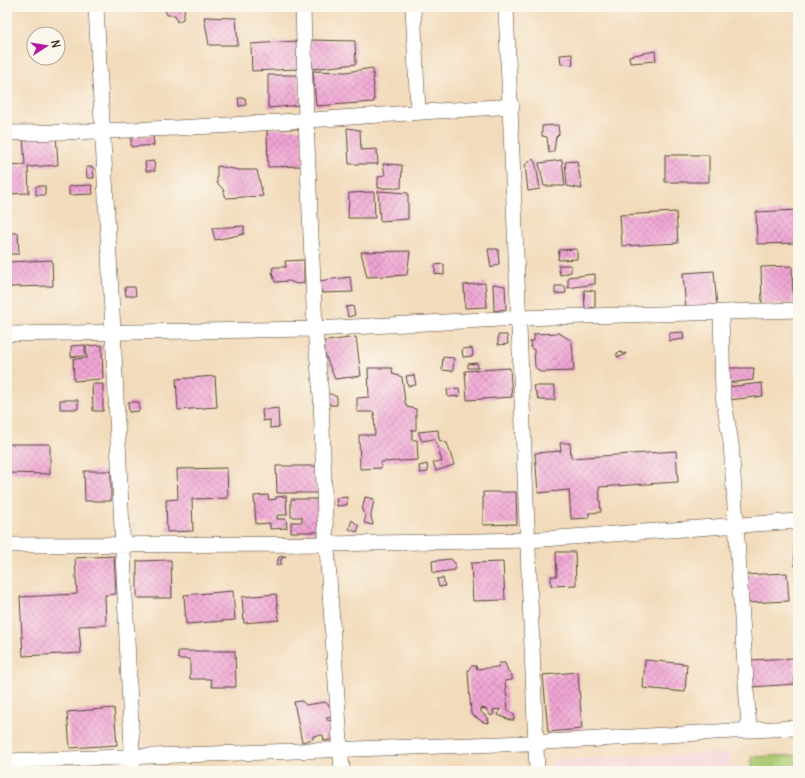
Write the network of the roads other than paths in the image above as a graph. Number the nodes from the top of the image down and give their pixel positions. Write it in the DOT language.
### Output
graph roads {
  1 [pos="96,7"];
  2 [pos="303,7"];
  3 [pos="413,7"];
  4 [pos="506,7"];
  5 [pos="512,106"];
  6 [pos="418,112"];
  7 [pos="306,120"];
  8 [pos="101,131"];
  9 [pos="7,133"];
  10 [pos="798,310"];
  11 [pos="721,313"];
  12 [pos="520,318"];
  13 [pos="314,329"];
  14 [pos="113,331"];
  15 [pos="7,334"];
  16 [pos="798,522"];
  17 [pos="736,525"];
  18 [pos="529,540"];
  19 [pos="123,544"];
  20 [pos="328,544"];
  21 [pos="7,545"];
  22 [pos="798,728"];
  23 [pos="749,730"];
  24 [pos="536,742"];
  25 [pos="341,751"];
  26 [pos="132,756"];
  27 [pos="7,761"];
  28 [pos="133,771"];
  29 [pos="342,771"];
  30 [pos="537,771"];
  1 -- 8 [label="street"];
  2 -- 7 [label="street"];
  3 -- 6 [label="street"];
  4 -- 5 [label="street"];
  5 -- 6 [label="street"];
  5 -- 12 [label="street"];
  6 -- 7 [label="street"];
  7 -- 8 [label="street"];
  7 -- 13 [label="street"];
  8 -- 9 [label="street"];
  8 -- 14 [label="street"];
  10 -- 11 [label="street"];
  11 -- 12 [label="street"];
  11 -- 17 [label="street"];
  12 -- 13 [label="street"];
  12 -- 18 [label="street"];
  13 -- 14 [label="street"];
  13 -- 20 [label="street"];
  14 -- 15 [label="street"];
  14 -- 19 [label="street"];
  16 -- 17 [label="street"];
  17 -- 18 [label="street"];
  17 -- 23 [label="street"];
  18 -- 20 [label="street"];
  18 -- 24 [label="street"];
  19 -- 20 [label="street"];
  19 -- 21 [label="street"];
  19 -- 26 [label="street"];
  20 -- 25 [label="street"];
  22 -- 23 [label="street"];
  23 -- 24 [label="street"];
  24 -- 25 [label="street"];
  24 -- 30 [label="street"];
  25 -- 26 [label="street"];
  25 -- 29 [label="street"];
  26 -- 27 [label="street"];
  26 -- 28 [label="street"];
}
